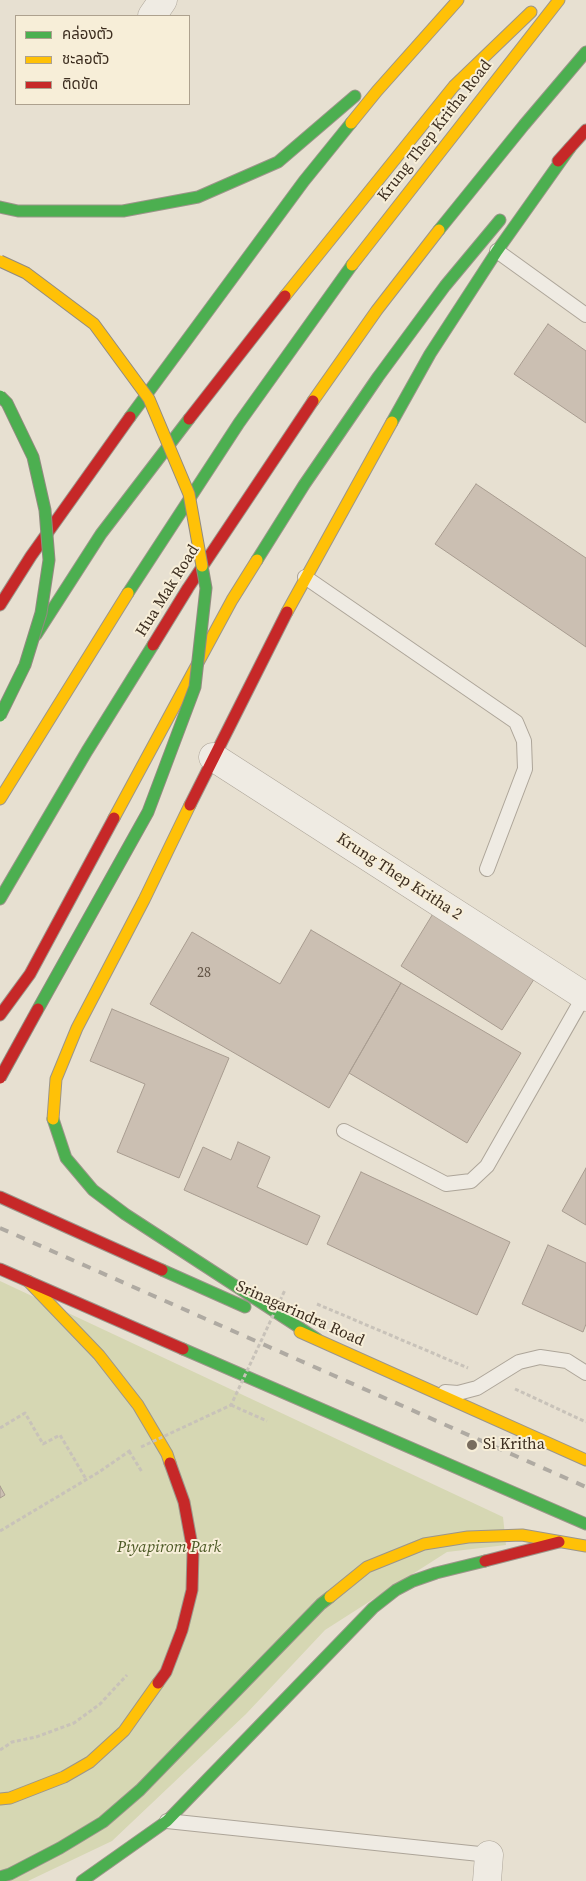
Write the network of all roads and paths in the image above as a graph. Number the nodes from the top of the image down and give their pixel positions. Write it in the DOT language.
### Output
graph roads {
  1 [pos="163,0"];
  2 [pos="458,0"];
  3 [pos="559,0"];
  4 [pos="537,7"];
  5 [pos="153,15"];
  6 [pos="586,52"];
  7 [pos="586,130"];
  8 [pos="570,148"];
  9 [pos="0,207"];
  10 [pos="497,251"];
  11 [pos="0,261"];
  12 [pos="338,282"];
  13 [pos="586,315"];
  14 [pos="0,396"];
  15 [pos="306,577"];
  16 [pos="0,605"];
  17 [pos="0,690"];
  18 [pos="0,716"];
  19 [pos="213,757"];
  20 [pos="0,799"];
  21 [pos="487,869"];
  22 [pos="0,899"];
  23 [pos="585,996"];
  24 [pos="0,1015"];
  25 [pos="0,1078"];
  26 [pos="344,1131"];
  27 [pos="0,1197"];
  28 [pos="0,1269"];
  29 [pos="28,1281"];
  30 [pos="284,1290"];
  31 [pos="315,1303"];
  32 [pos="317,1339"];
  33 [pos="586,1373"];
  34 [pos="493,1379"];
  35 [pos="427,1390"];
  36 [pos="232,1405"];
  37 [pos="267,1421"];
  38 [pos="586,1422"];
  39 [pos="0,1428"];
  40 [pos="141,1447"];
  41 [pos="586,1460"];
  42 [pos="144,1476"];
  43 [pos="86,1479"];
  44 [pos="586,1524"];
  45 [pos="0,1531"];
  46 [pos="559,1542"];
  47 [pos="586,1546"];
  48 [pos="134,1668"];
  49 [pos="0,1750"];
  50 [pos="0,1799"];
  51 [pos="168,1821"];
  52 [pos="488,1868"];
  53 [pos="0,1877"];
  54 [pos="82,1881"];
  1 -- 5 [label="street"];
  2 -- 9 [label="main road"];
  2 -- 16 [label="main road, bridge"];
  3 -- 12 [label="main road, Krung Thep Kritha Road"];
  4 -- 17 [label="main road"];
  6 -- 22 [label="main road, Hua Mak Road"];
  7 -- 8 [label="main road"];
  8 -- 10 [label="main road"];
  8 -- 24 [label="main road"];
  10 -- 13 [label="lane"];
  10 -- 15 [label="main road"];
  11 -- 25 [label="main road, bridge"];
  12 -- 20 [label="main road, Hua Mak Road"];
  14 -- 18 [label="main road, bridge"];
  15 -- 19 [label="main road"];
  15 -- 21 [label="lane"];
  19 -- 23 [label="street, Krung Thep Kritha 2"];
  19 -- 32 [label="main road"];
  23 -- 26 [label="lane"];
  27 -- 32 [label="main road, Srinagarindra Road"];
  28 -- 29 [label="main road"];
  29 -- 44 [label="main road"];
  29 -- 50 [label="main road"];
  30 -- 36 [label="path, bridge"];
  31 -- 34 [label="path"];
  32 -- 35 [label="main road, Srinagarindra Road"];
  33 -- 34 [label="lane"];
  34 -- 35 [label="lane"];
  34 -- 38 [label="path"];
  35 -- 41 [label="main road, Srinagarindra Road"];
  36 -- 37 [label="path"];
  36 -- 40 [label="path, bridge"];
  39 -- 43 [label="path"];
  42 -- 43 [label="path"];
  43 -- 45 [label="path"];
  46 -- 47 [label="main road"];
  46 -- 51 [label="main road"];
  46 -- 53 [label="main road"];
  48 -- 49 [label="path"];
  51 -- 52 [label="lane"];
  51 -- 54 [label="main road"];
}
